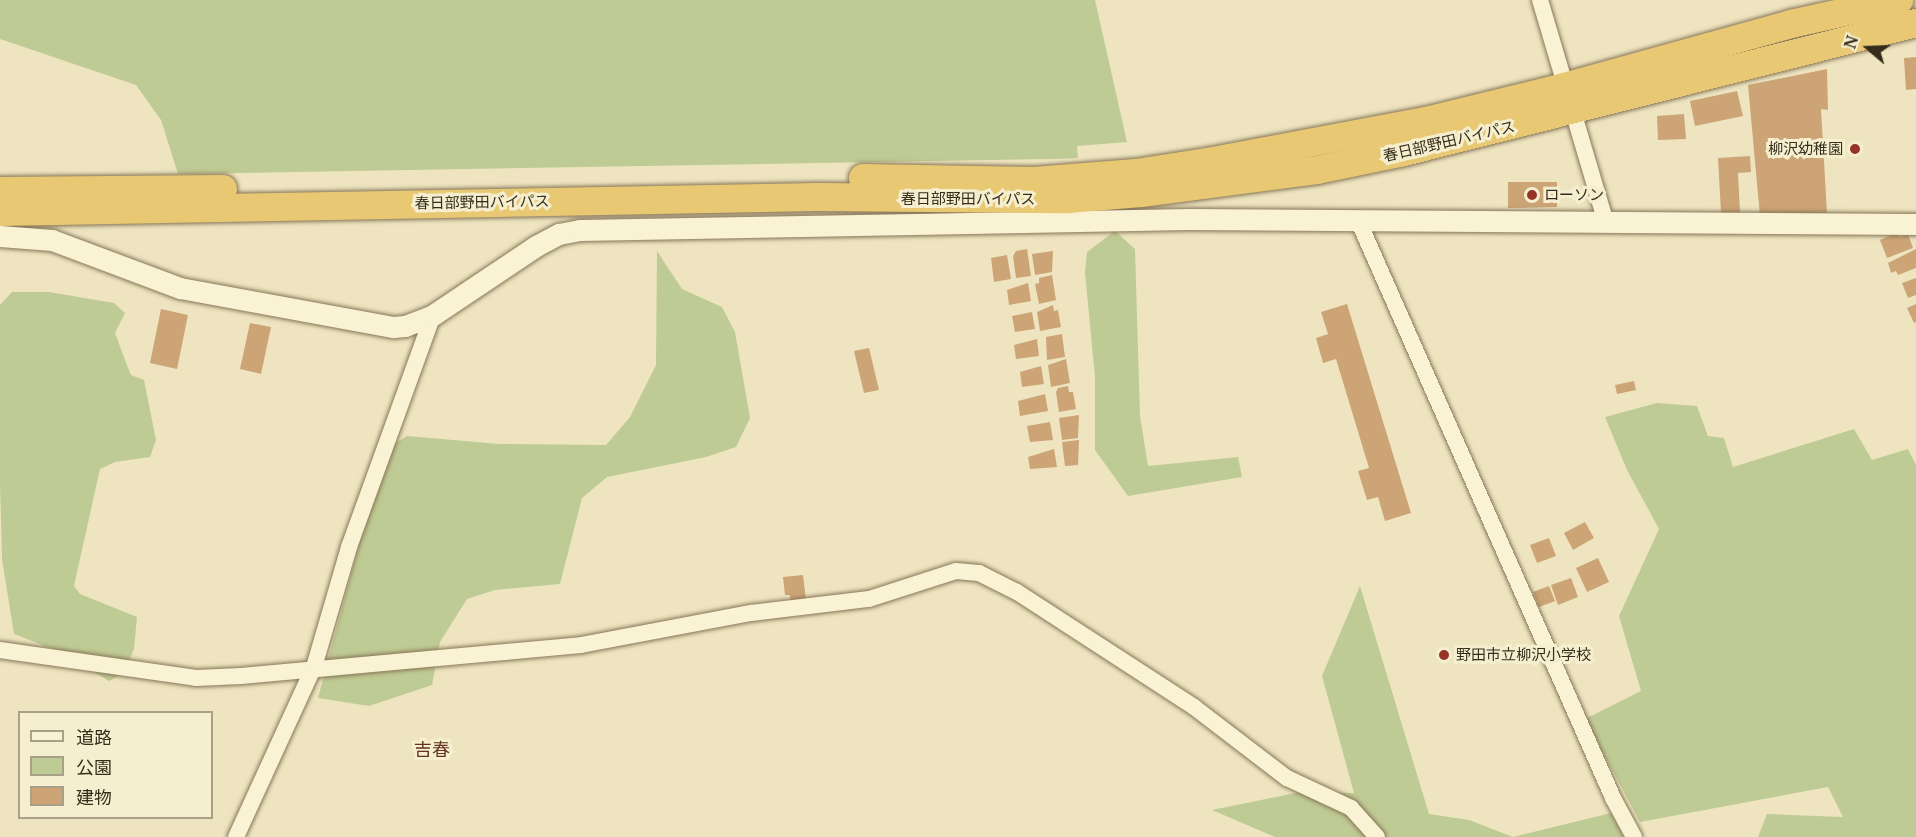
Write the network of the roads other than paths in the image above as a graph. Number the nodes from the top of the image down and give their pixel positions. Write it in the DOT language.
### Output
graph roads {
  1 [pos="1540,0"];
  2 [pos="1899,0"];
  3 [pos="1916,23"];
  4 [pos="1568,99"];
  5 [pos="0,191"];
  6 [pos="0,212"];
  7 [pos="1358,220"];
  8 [pos="1605,220"];
  9 [pos="1916,224"];
  10 [pos="0,237"];
  11 [pos="433,315"];
  12 [pos="0,650"];
  13 [pos="314,667"];
  14 [pos="236,837"];
  15 [pos="1377,837"];
  16 [pos="1634,837"];
  1 -- 4 [label="street"];
  2 -- 4 [label="highway, 春日部野田バイパス"];
  3 -- 4 [label="highway, 春日部野田バイパス"];
  4 -- 5 [label="highway, 春日部野田バイパス"];
  4 -- 6 [label="highway, 春日部野田バイパス"];
  4 -- 8 [label="street"];
  7 -- 8 [label="street"];
  7 -- 11 [label="street"];
  7 -- 16 [label="street"];
  8 -- 9 [label="street"];
  10 -- 11 [label="street"];
  11 -- 13 [label="street"];
  12 -- 13 [label="street"];
  13 -- 14 [label="street"];
  13 -- 15 [label="street"];
}
